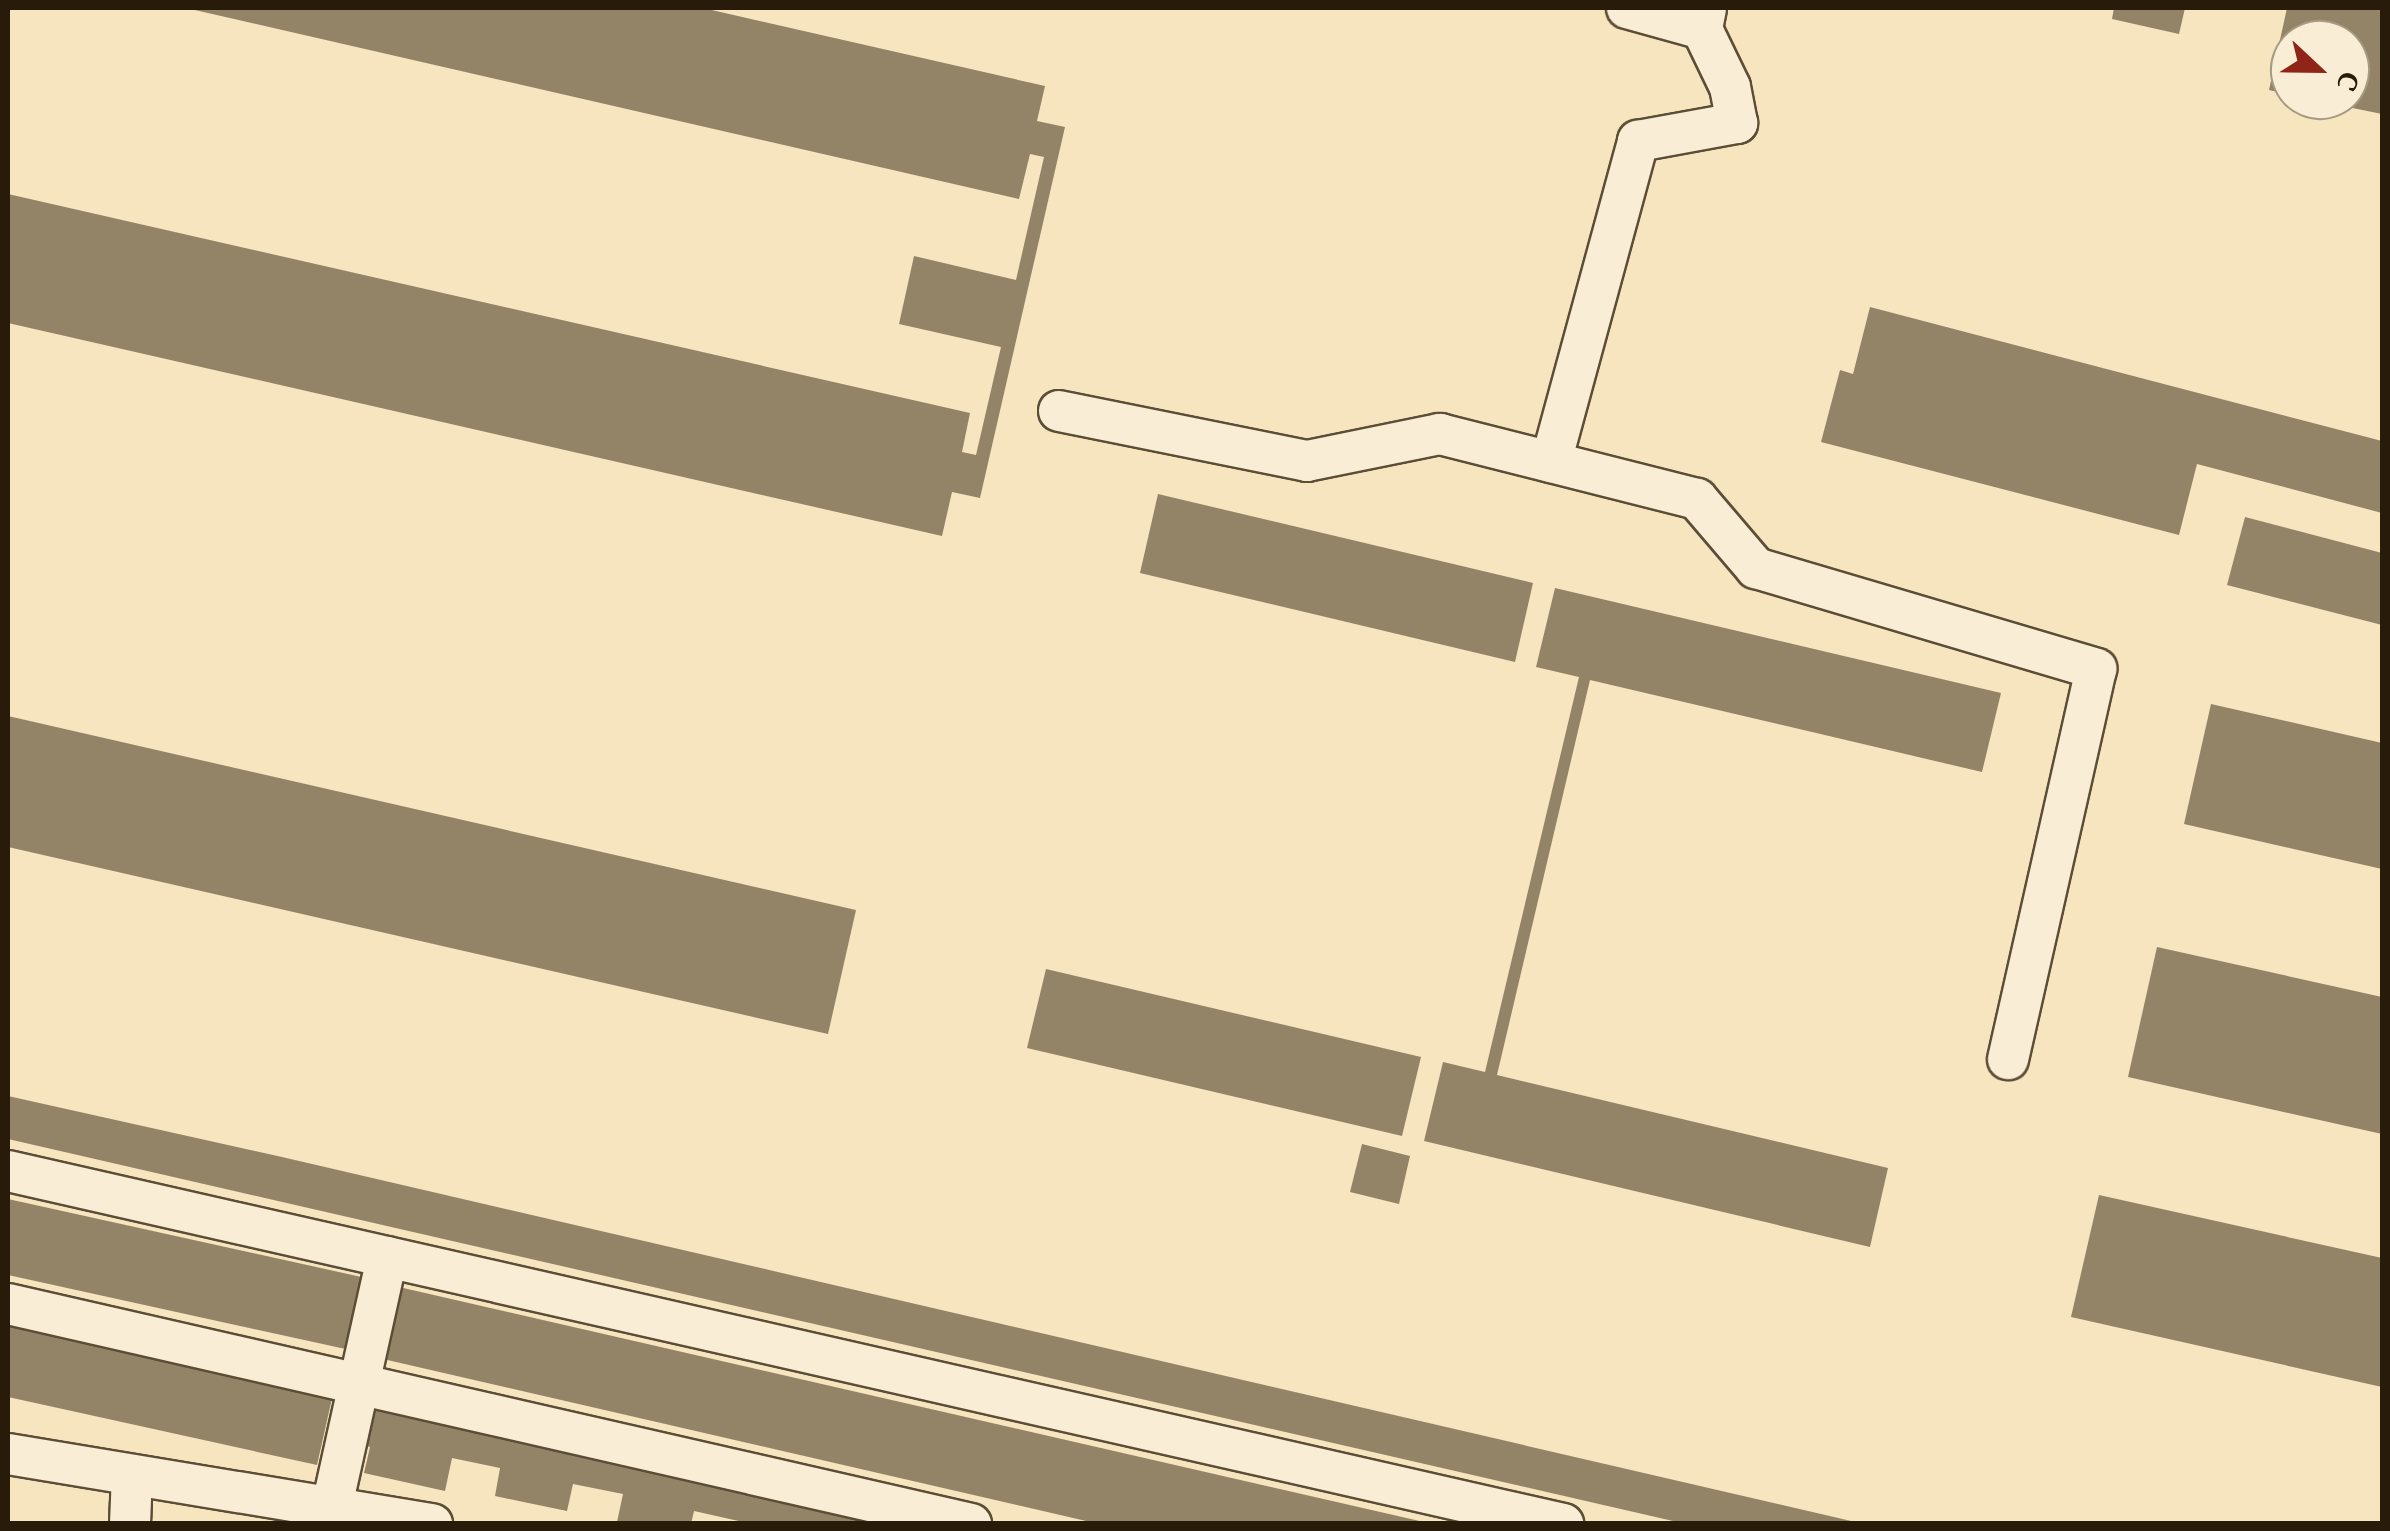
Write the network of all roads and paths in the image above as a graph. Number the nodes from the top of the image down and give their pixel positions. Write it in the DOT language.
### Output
graph roads {
  1 [pos="1627,8"];
  2 [pos="1704,18"];
  3 [pos="1058,411"];
  4 [pos="1551,462"];
  5 [pos="2008,1060"];
  6 [pos="8,1172"];
  7 [pos="387,1257"];
  8 [pos="8,1304"];
  9 [pos="358,1384"];
  10 [pos="8,1454"];
  11 [pos="132,1475"];
  12 [pos="332,1506"];
  13 [pos="130,1524"];
  14 [pos="432,1524"];
  15 [pos="972,1524"];
  16 [pos="1562,1524"];
  1 -- 2 [label="street"];
  2 -- 4 [label="street"];
  3 -- 4 [label="street"];
  4 -- 5 [label="street"];
  6 -- 7 [label="street"];
  7 -- 9 [label="street"];
  7 -- 16 [label="street"];
  8 -- 9 [label="street"];
  9 -- 12 [label="street"];
  9 -- 15 [label="street"];
  10 -- 11 [label="street"];
  11 -- 12 [label="street"];
  11 -- 13 [label="street"];
  12 -- 14 [label="street"];
}
